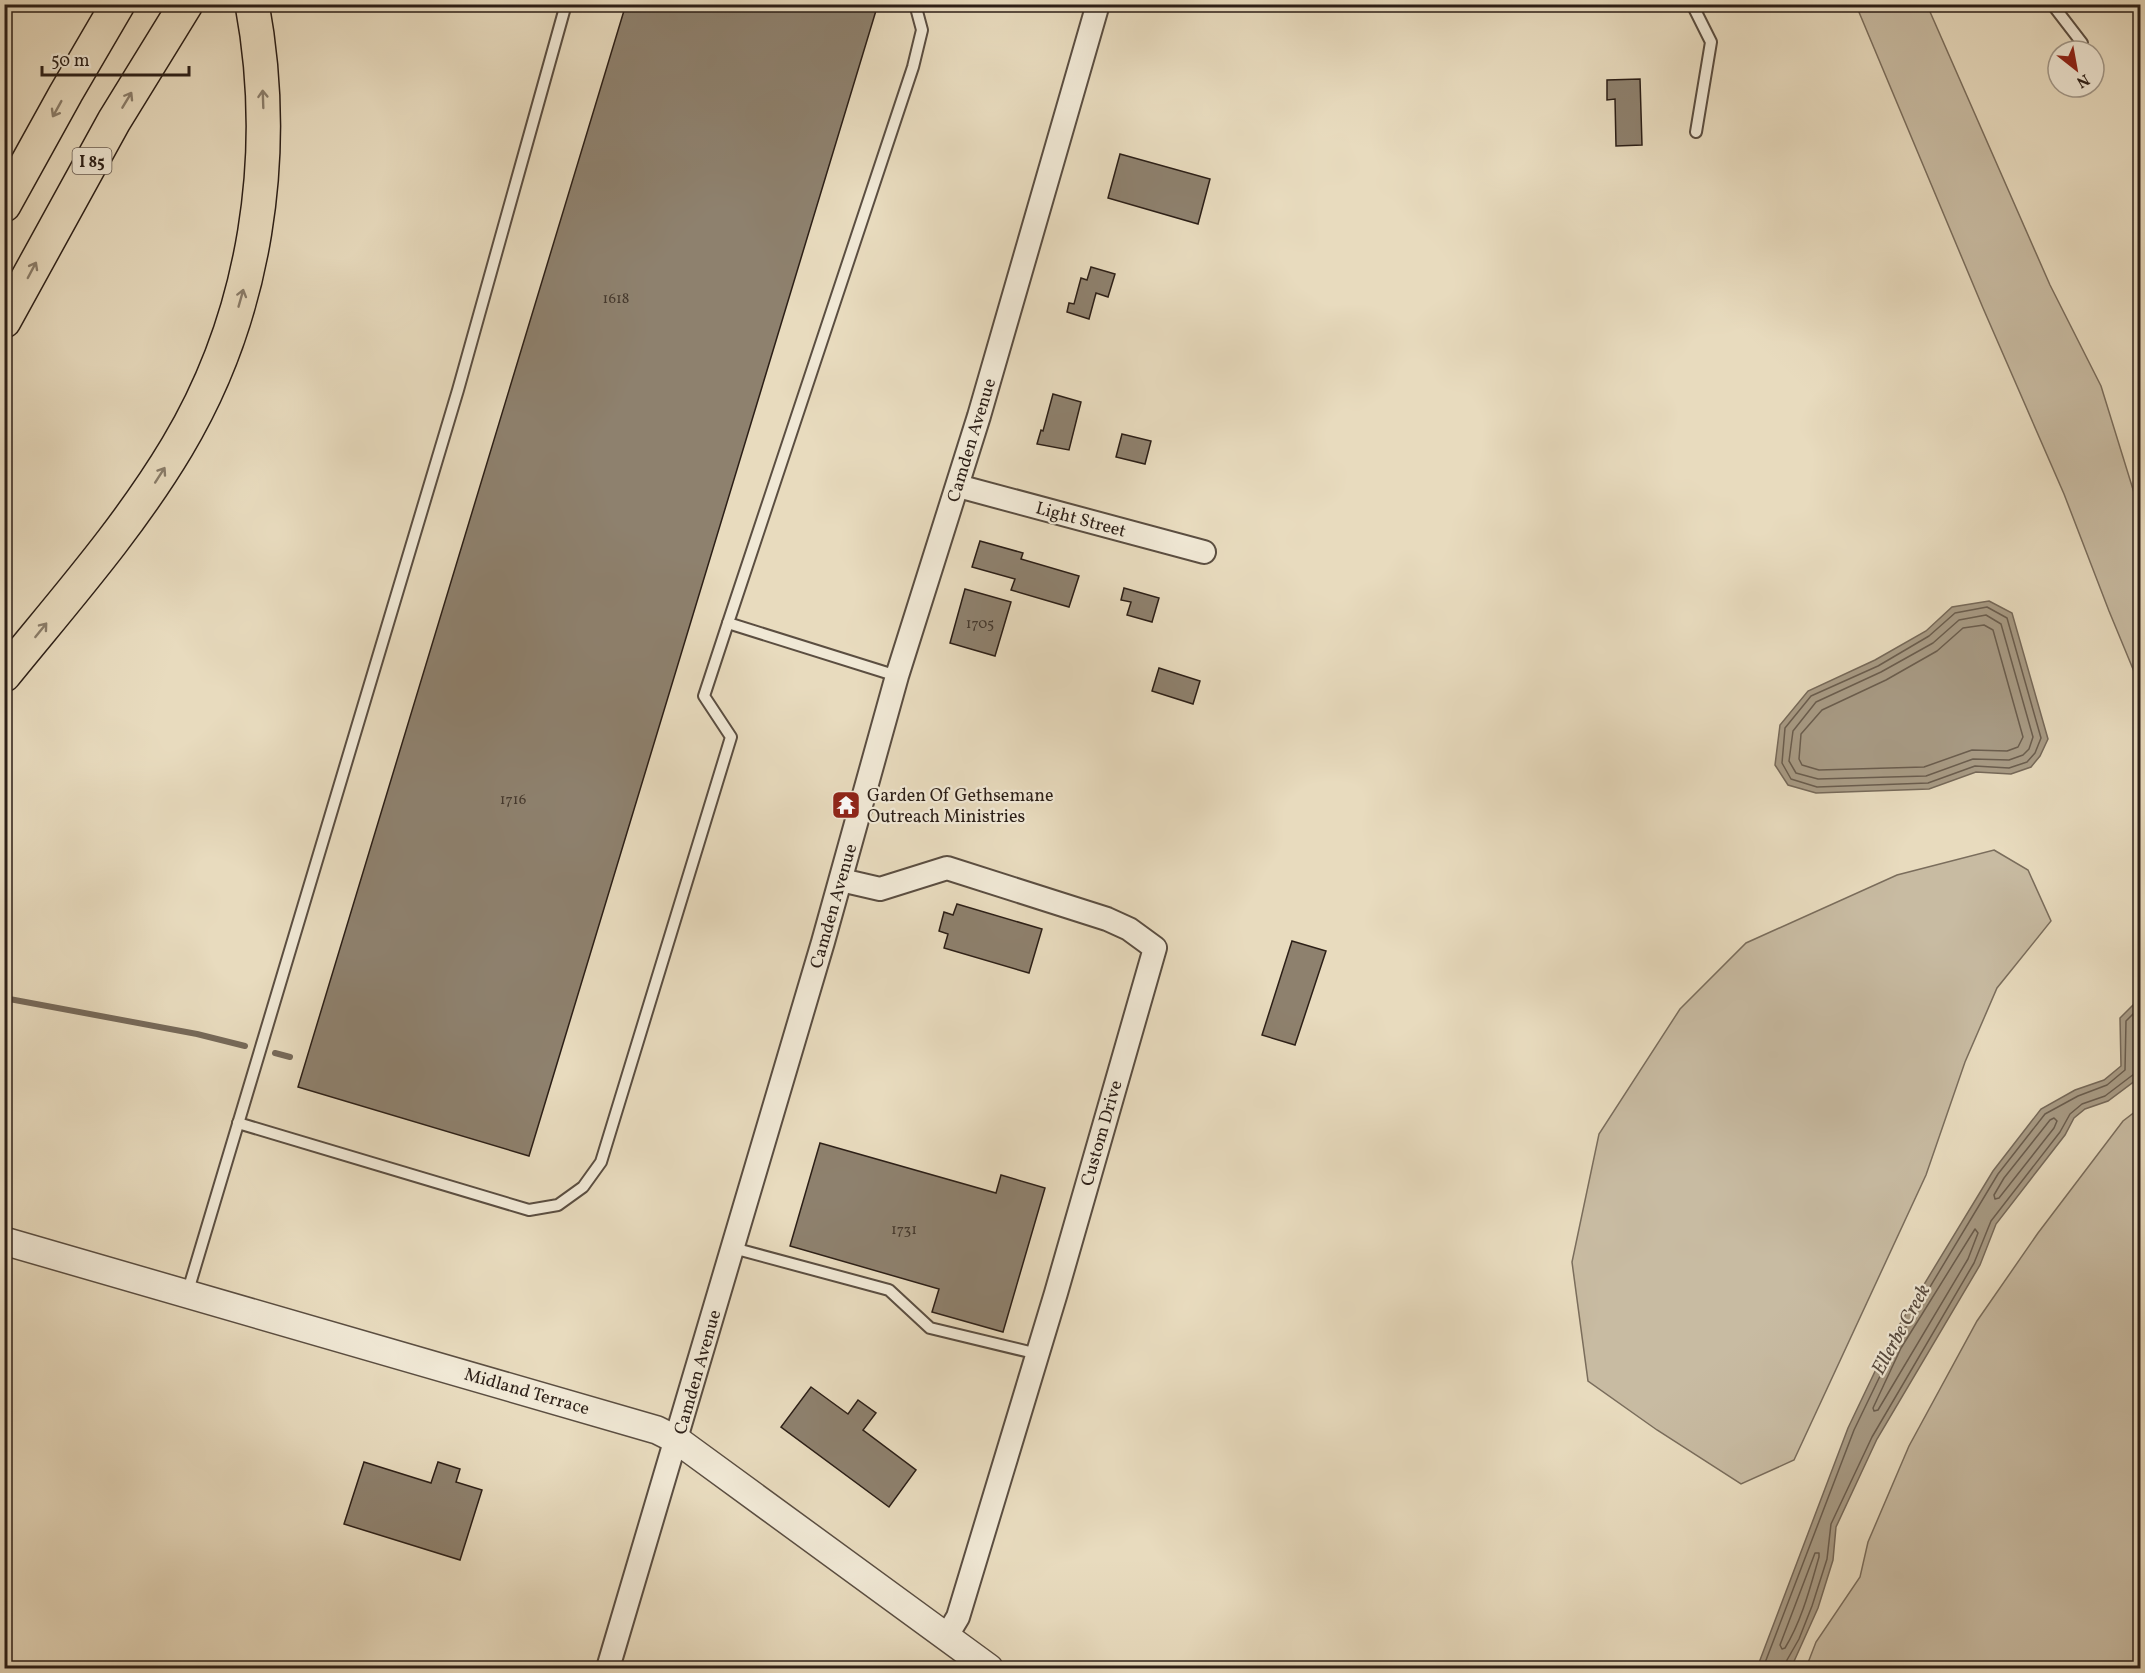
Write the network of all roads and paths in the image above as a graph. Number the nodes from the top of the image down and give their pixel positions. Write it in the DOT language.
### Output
graph roads {
  1 [pos="118,4"];
  2 [pos="186,4"];
  3 [pos="252,4"];
  4 [pos="566,4"];
  5 [pos="915,4"];
  6 [pos="1098,4"];
  7 [pos="1692,4"];
  8 [pos="2052,4"];
  9 [pos="2079,39"];
  10 [pos="1696,132"];
  11 [pos="4,205"];
  12 [pos="4,321"];
  13 [pos="958,486"];
  14 [pos="1204,552"];
  15 [pos="728,623"];
  16 [pos="4,675"];
  17 [pos="897,676"];
  18 [pos="841,880"];
  19 [pos="238,1124"];
  20 [pos="4,1241"];
  21 [pos="733,1248"];
  22 [pos="187,1293"];
  23 [pos="1038,1354"];
  24 [pos="677,1440"];
  25 [pos="946,1637"];
  26 [pos="608,1668"];
  27 [pos="989,1668"];
  1 -- 11 [label="highway, one-way"];
  12 -- 2 [label="highway, I 85, one-way"];
  16 -- 3 [label="highway, one-way"];
  4 -- 19 [label="lane"];
  5 -- 15 [label="lane"];
  6 -- 13 [label="street, Camden Avenue"];
  7 -- 10 [label="lane"];
  8 -- 9 [label="lane"];
  13 -- 14 [label="street, Light Street"];
  13 -- 17 [label="street, Camden Avenue"];
  15 -- 17 [label="lane"];
  15 -- 19 [label="lane"];
  17 -- 18 [label="street, Camden Avenue"];
  18 -- 21 [label="street, Camden Avenue"];
  18 -- 23 [label="street, Custom Drive"];
  19 -- 22 [label="lane"];
  20 -- 22 [label="street, Midland Terrace"];
  21 -- 23 [label="lane"];
  21 -- 24 [label="street, Camden Avenue"];
  22 -- 24 [label="street, Midland Terrace"];
  23 -- 25 [label="street, Custom Drive"];
  24 -- 25 [label="street, Midland Terrace"];
  24 -- 26 [label="street, Camden Avenue"];
  25 -- 27 [label="street, Midland Terrace"];
}
